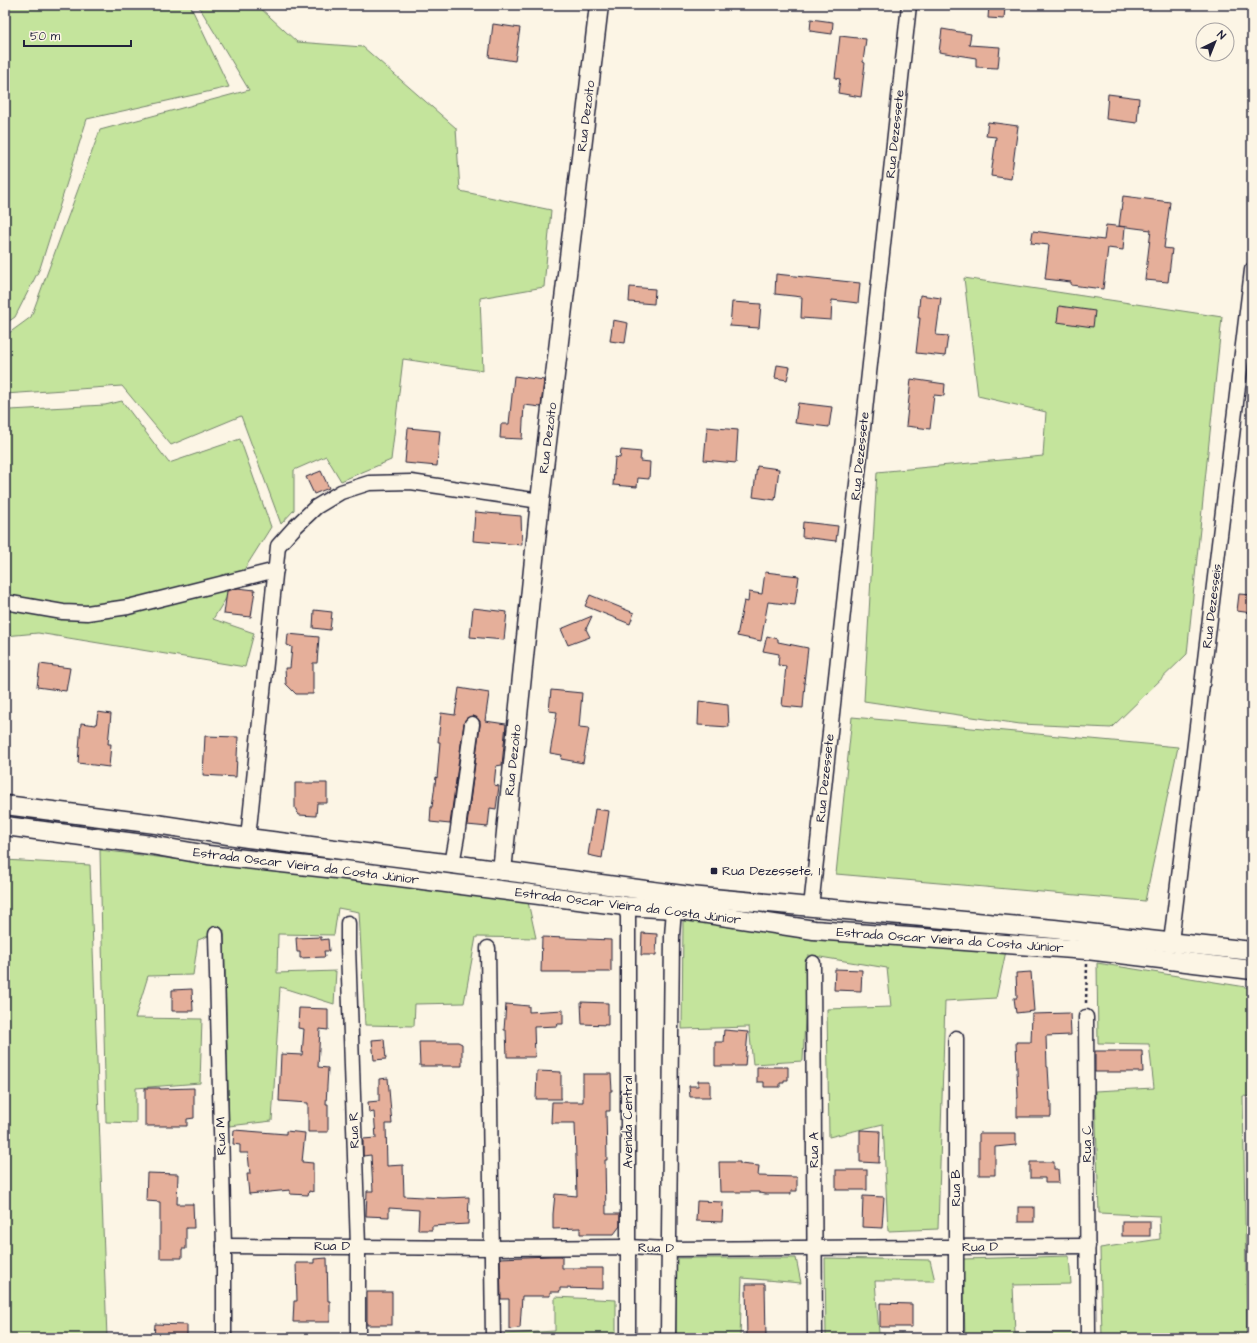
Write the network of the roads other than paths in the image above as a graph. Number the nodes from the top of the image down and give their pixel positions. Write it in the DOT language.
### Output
graph roads {
  1 [pos="599,5"];
  2 [pos="909,5"];
  3 [pos="1252,270"];
  4 [pos="540,500"];
  5 [pos="276,570"];
  6 [pos="5,602"];
  7 [pos="472,724"];
  8 [pos="5,805"];
  9 [pos="5,826"];
  10 [pos="248,838"];
  11 [pos="452,864"];
  12 [pos="502,871"];
  13 [pos="625,906"];
  14 [pos="811,907"];
  15 [pos="674,909"];
  16 [pos="348,923"];
  17 [pos="216,934"];
  18 [pos="1171,942"];
  19 [pos="488,948"];
  20 [pos="1252,951"];
  21 [pos="813,963"];
  22 [pos="1252,970"];
  23 [pos="1086,1017"];
  24 [pos="956,1038"];
  25 [pos="224,1246"];
  26 [pos="358,1246"];
  27 [pos="1088,1246"];
  28 [pos="628,1247"];
  29 [pos="493,1248"];
  30 [pos="956,1248"];
  31 [pos="668,1249"];
  32 [pos="815,1249"];
  33 [pos="224,1338"];
  34 [pos="358,1338"];
  35 [pos="493,1338"];
  36 [pos="628,1338"];
  37 [pos="668,1338"];
  38 [pos="815,1338"];
  39 [pos="956,1338"];
  40 [pos="1088,1338"];
  1 -- 4 [label="main road, Rua Dezoito"];
  2 -- 14 [label="street, Rua Dezessete"];
  3 -- 18 [label="street, Rua Dezesseis"];
  4 -- 5 [label="street"];
  4 -- 12 [label="main road, Rua Dezoito"];
  5 -- 6 [label="street"];
  5 -- 10 [label="street"];
  7 -- 11 [label="street"];
  8 -- 10 [label="main road, Estrada Oscar Vieira da Costa Júnior"];
  9 -- 13 [label="main road, Estrada Oscar Vieira da Costa Júnior"];
  10 -- 11 [label="main road, Estrada Oscar Vieira da Costa Júnior"];
  11 -- 12 [label="main road, Estrada Oscar Vieira da Costa Júnior"];
  12 -- 14 [label="main road, Estrada Oscar Vieira da Costa Júnior"];
  13 -- 15 [label="main road, Estrada Oscar Vieira da Costa Júnior"];
  13 -- 28 [label="street, Avenida Central"];
  14 -- 18 [label="main road, Estrada Oscar Vieira da Costa Júnior"];
  15 -- 22 [label="main road, Estrada Oscar Vieira da Costa Júnior"];
  15 -- 31 [label="street"];
  16 -- 26 [label="street, Rua R"];
  17 -- 25 [label="street, Rua M"];
  18 -- 20 [label="main road, Estrada Oscar Vieira da Costa Júnior"];
  19 -- 29 [label="street"];
  21 -- 32 [label="street, Rua A"];
  23 -- 27 [label="street, Rua C"];
  24 -- 30 [label="street, Rua B"];
  25 -- 26 [label="street, Rua D"];
  25 -- 33 [label="street, Rua M"];
  26 -- 29 [label="street, Rua D"];
  26 -- 34 [label="street, Rua R"];
  27 -- 30 [label="street, Rua D"];
  27 -- 40 [label="street, Rua C"];
  28 -- 29 [label="street, Rua D"];
  28 -- 31 [label="street, Rua D"];
  28 -- 36 [label="street, Avenida Central"];
  29 -- 35 [label="street"];
  30 -- 32 [label="street, Rua D"];
  30 -- 39 [label="street, Rua B"];
  31 -- 32 [label="street, Rua D"];
  31 -- 37 [label="street"];
  32 -- 38 [label="street, Rua A"];
}
